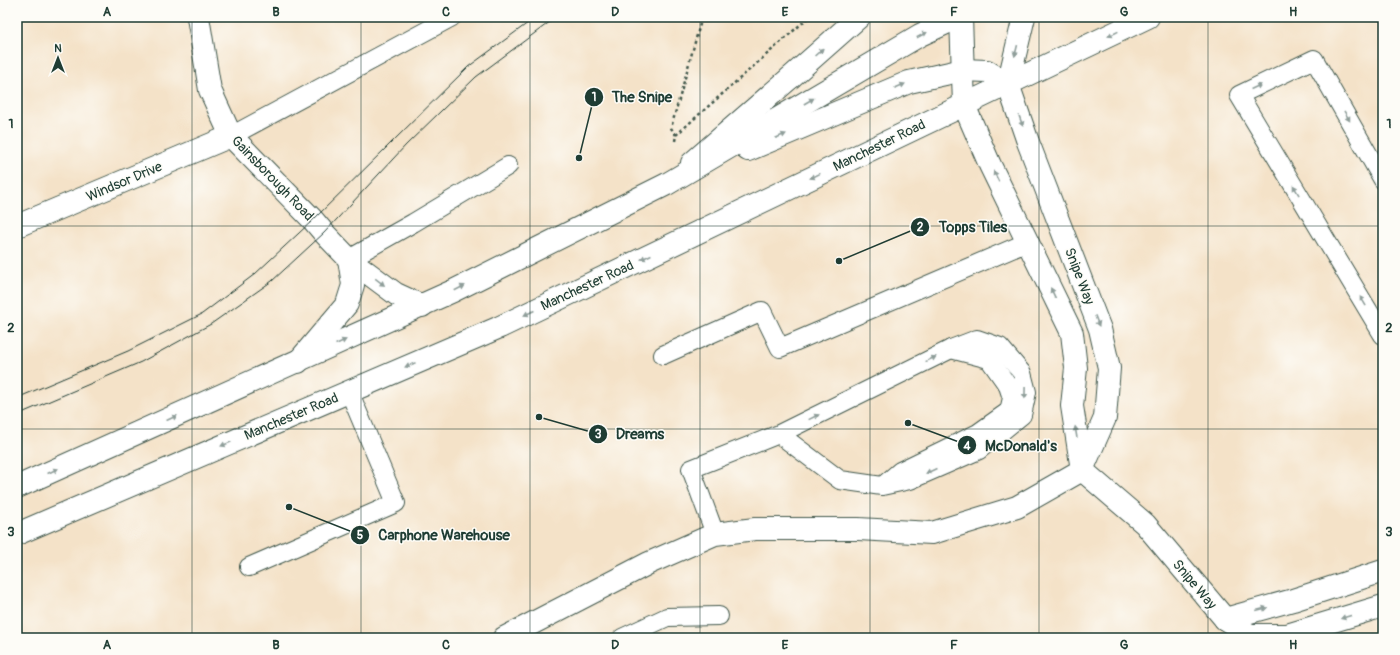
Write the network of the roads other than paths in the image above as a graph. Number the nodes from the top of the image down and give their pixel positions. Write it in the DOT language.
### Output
graph roads {
  1 [pos="198,17"];
  2 [pos="452,17"];
  3 [pos="859,17"];
  4 [pos="960,17"];
  5 [pos="1024,17"];
  6 [pos="1148,17"];
  7 [pos="963,70"];
  8 [pos="1008,84"];
  9 [pos="964,105"];
  10 [pos="230,136"];
  11 [pos="508,166"];
  12 [pos="1383,180"];
  13 [pos="667,184"];
  14 [pos="17,226"];
  15 [pos="1028,242"];
  16 [pos="349,259"];
  17 [pos="422,306"];
  18 [pos="1383,335"];
  19 [pos="663,355"];
  20 [pos="298,362"];
  21 [pos="349,391"];
  22 [pos="779,434"];
  23 [pos="1082,470"];
  24 [pos="17,487"];
  25 [pos="17,534"];
  26 [pos="715,534"];
  27 [pos="249,567"];
  28 [pos="1383,571"];
  29 [pos="1383,606"];
  30 [pos="719,616"];
  31 [pos="1224,629"];
  32 [pos="504,638"];
  33 [pos="622,638"];
  1 -- 10 [label="main road, Gainsborough Road"];
  2 -- 10 [label="lane"];
  13 -- 3 [label="main road, one-way"];
  4 -- 7 [label="main road"];
  13 -- 4 [label="main road, one-way"];
  5 -- 8 [label="main road, one-way"];
  6 -- 8 [label="main road, Manchester Road, one-way"];
  7 -- 8 [label="main road"];
  7 -- 9 [label="main road"];
  13 -- 7 [label="main road, one-way"];
  8 -- 9 [label="main road, Manchester Road"];
  8 -- 23 [label="main road, Snipe Way, one-way"];
  15 -- 9 [label="main road, one-way"];
  9 -- 21 [label="main road, Manchester Road, one-way"];
  10 -- 14 [label="main road, Windsor Drive"];
  10 -- 16 [label="main road, Gainsborough Road"];
  11 -- 16 [label="lane"];
  18 -- 12 [label="lane, one-way"];
  17 -- 13 [label="main road, one-way"];
  15 -- 19 [label="lane"];
  23 -- 15 [label="main road, one-way"];
  16 -- 17 [label="main road, Gainsborough Road, one-way"];
  16 -- 20 [label="main road"];
  20 -- 17 [label="main road, one-way"];
  24 -- 20 [label="main road, one-way"];
  21 -- 25 [label="main road, Manchester Road, one-way"];
  21 -- 27 [label="lane"];
  22 -- 22 [label="lane, one-way"];
  22 -- 26 [label="lane"];
  23 -- 26 [label="main road"];
  23 -- 31 [label="main road, Snipe Way"];
  26 -- 32 [label="main road"];
  31 -- 28 [label="main road, one-way"];
  29 -- 31 [label="main road, Snipe Way, one-way"];
  30 -- 33 [label="lane"];
}
